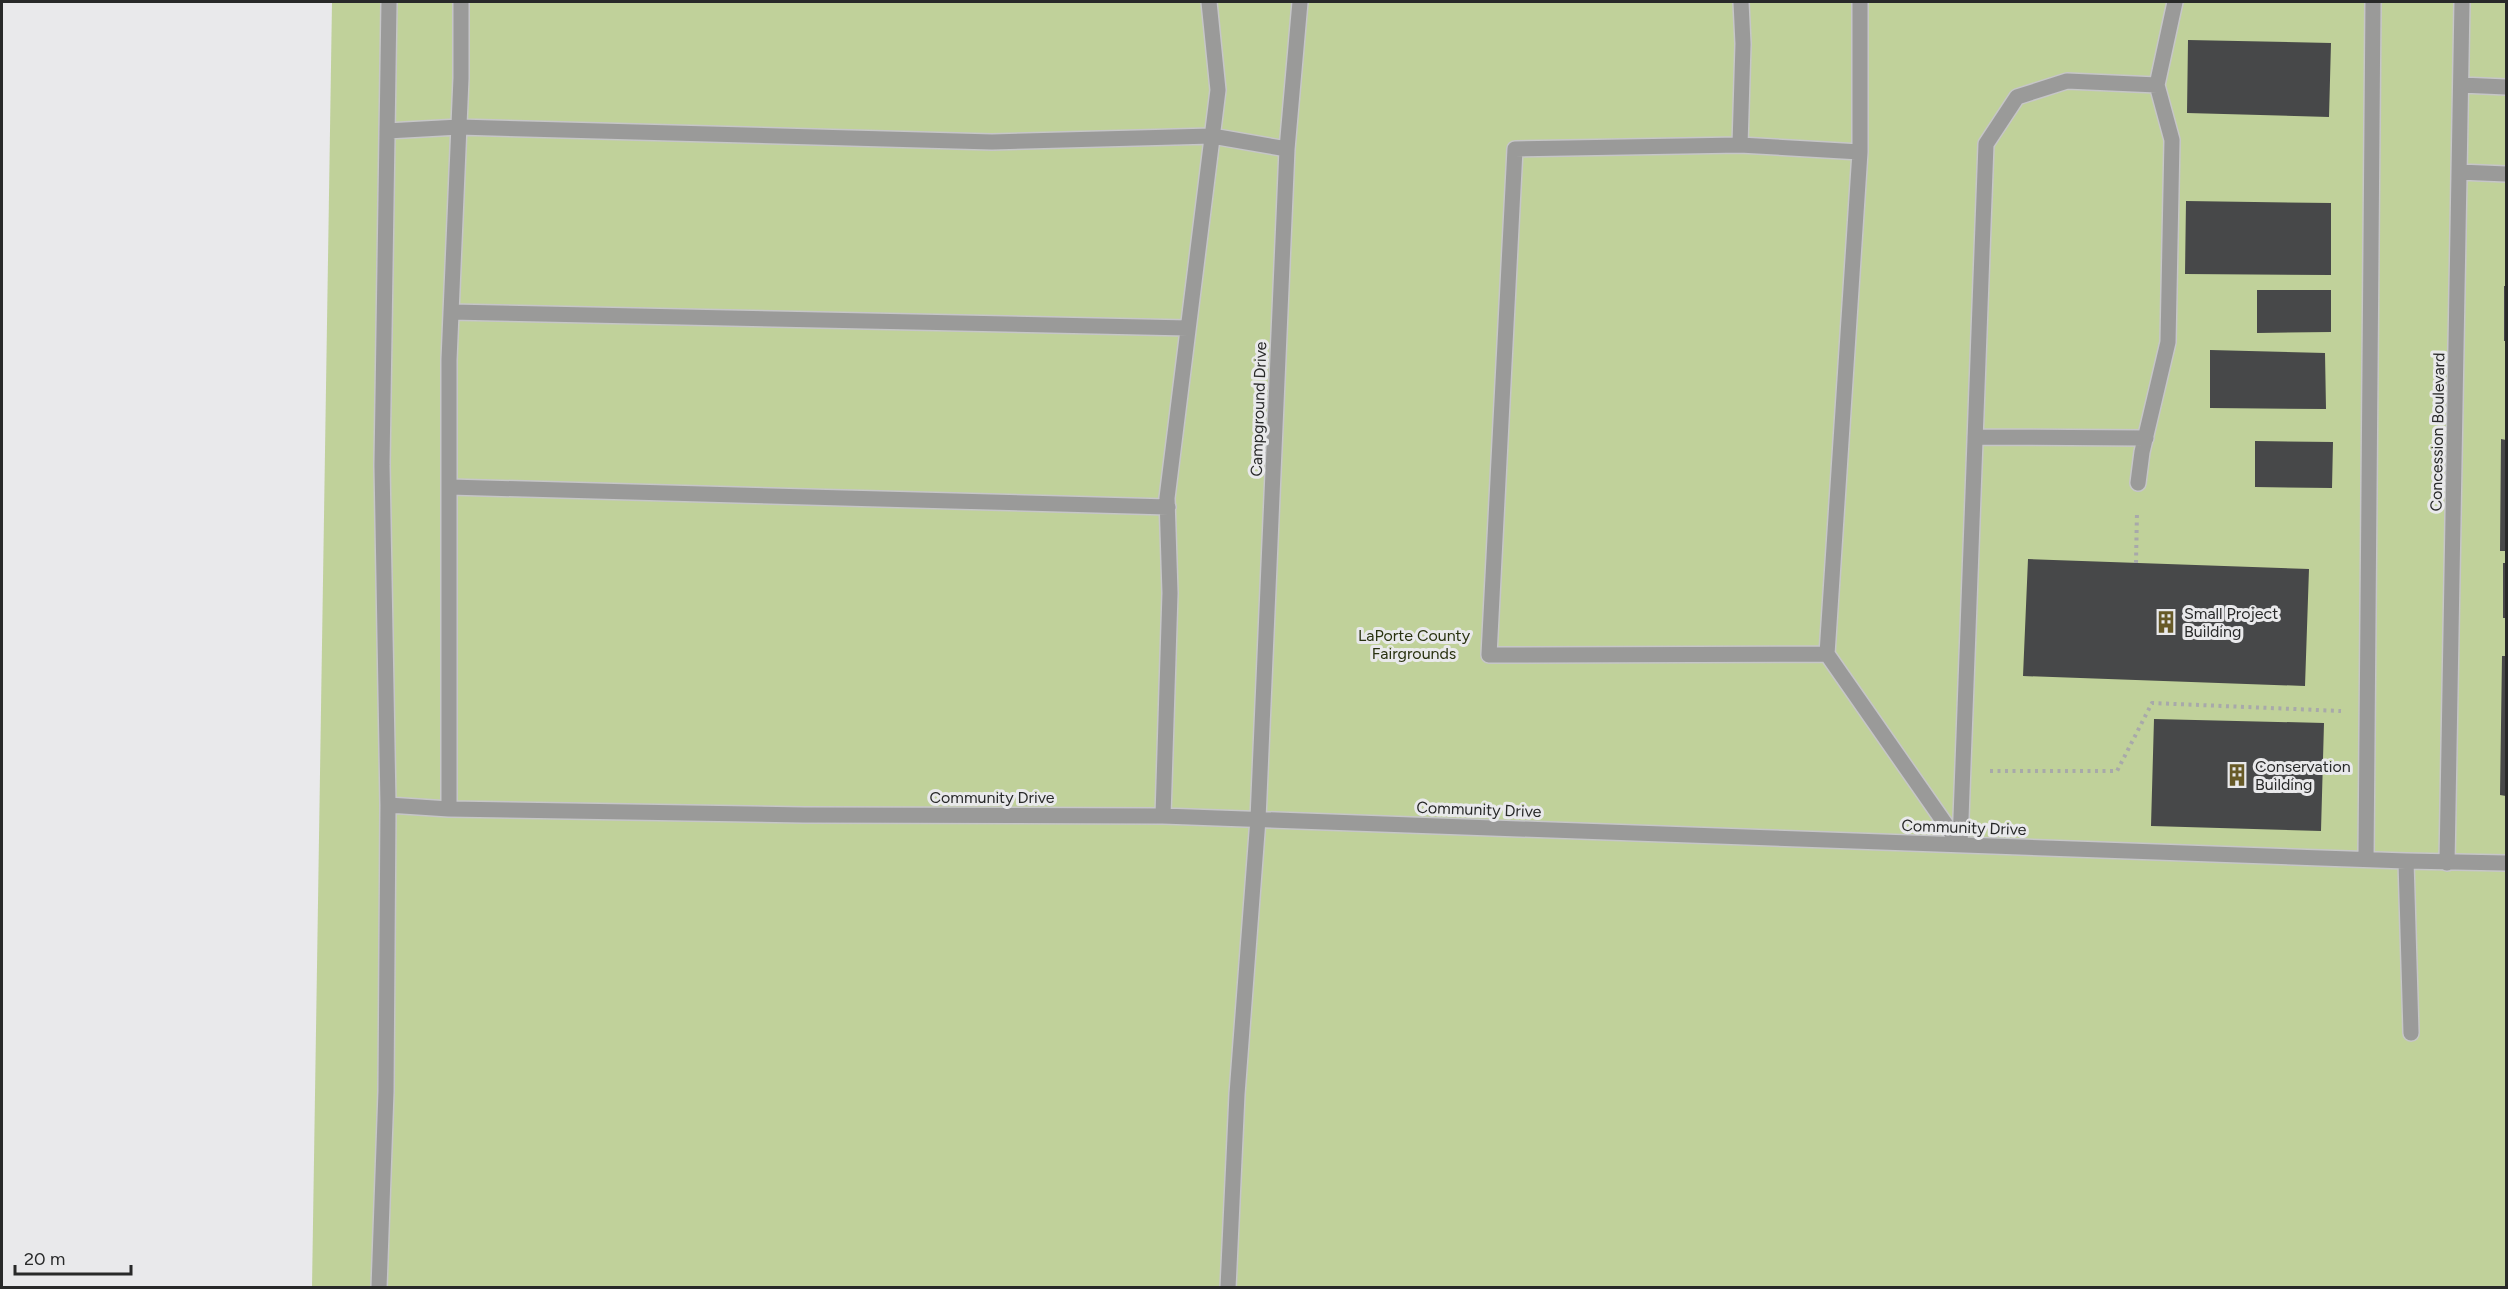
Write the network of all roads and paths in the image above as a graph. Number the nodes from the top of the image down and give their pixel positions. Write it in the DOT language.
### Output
graph roads {
  1 [pos="389,2"];
  2 [pos="461,2"];
  3 [pos="1209,2"];
  4 [pos="1300,2"];
  5 [pos="1742,2"];
  6 [pos="1860,2"];
  7 [pos="2175,2"];
  8 [pos="2373,2"];
  9 [pos="2462,2"];
  10 [pos="2157,85"];
  11 [pos="2461,85"];
  12 [pos="2506,87"];
  13 [pos="459,127"];
  14 [pos="387,131"];
  15 [pos="1212,136"];
  16 [pos="1740,146"];
  17 [pos="1287,149"];
  18 [pos="1860,152"];
  19 [pos="2459,172"];
  20 [pos="2506,174"];
  21 [pos="451,312"];
  22 [pos="1188,328"];
  23 [pos="1975,437"];
  24 [pos="2146,438"];
  25 [pos="2138,483"];
  26 [pos="450,487"];
  27 [pos="1168,507"];
  28 [pos="2136,563"];
  29 [pos="1827,654"];
  30 [pos="2367,712"];
  31 [pos="1963,771"];
  32 [pos="387,805"];
  33 [pos="449,809"];
  34 [pos="1163,816"];
  35 [pos="1258,819"];
  36 [pos="1960,845"];
  37 [pos="2366,859"];
  38 [pos="2406,861"];
  39 [pos="2447,862"];
  40 [pos="2506,863"];
  41 [pos="2411,1033"];
  42 [pos="379,1287"];
  43 [pos="1228,1287"];
  1 -- 14 [label="lane"];
  2 -- 13 [label="lane"];
  3 -- 15 [label="lane"];
  4 -- 17 [label="lane, Campground Drive"];
  5 -- 16 [label="lane"];
  6 -- 18 [label="lane"];
  7 -- 10 [label="lane"];
  8 -- 30 [label="lane"];
  9 -- 11 [label="lane, Concession Boulevard"];
  10 -- 23 [label="lane"];
  10 -- 24 [label="lane"];
  11 -- 12 [label="lane"];
  11 -- 19 [label="lane, Concession Boulevard"];
  13 -- 14 [label="lane"];
  13 -- 15 [label="lane"];
  13 -- 21 [label="lane"];
  14 -- 32 [label="lane"];
  15 -- 17 [label="lane"];
  15 -- 22 [label="lane"];
  16 -- 18 [label="lane"];
  16 -- 29 [label="lane"];
  17 -- 35 [label="lane, Campground Drive"];
  18 -- 29 [label="lane"];
  19 -- 20 [label="lane"];
  19 -- 39 [label="lane, Concession Boulevard"];
  21 -- 22 [label="lane"];
  21 -- 26 [label="lane"];
  22 -- 27 [label="lane"];
  23 -- 24 [label="lane"];
  23 -- 31 [label="lane"];
  24 -- 25 [label="lane"];
  25 -- 28 [label="path"];
  26 -- 27 [label="lane"];
  26 -- 33 [label="lane"];
  27 -- 34 [label="lane"];
  29 -- 36 [label="lane"];
  30 -- 31 [label="path"];
  30 -- 37 [label="lane"];
  31 -- 36 [label="lane"];
  32 -- 33 [label="lane, Community Drive"];
  32 -- 42 [label="lane"];
  33 -- 34 [label="lane, Community Drive"];
  34 -- 35 [label="lane, Community Drive"];
  35 -- 36 [label="lane, Community Drive"];
  35 -- 43 [label="lane, Campground Drive"];
  36 -- 37 [label="lane, Community Drive"];
  37 -- 38 [label="lane, Community Drive"];
  38 -- 39 [label="lane, Community Drive"];
  38 -- 41 [label="lane"];
  39 -- 40 [label="lane, Community Drive"];
}
